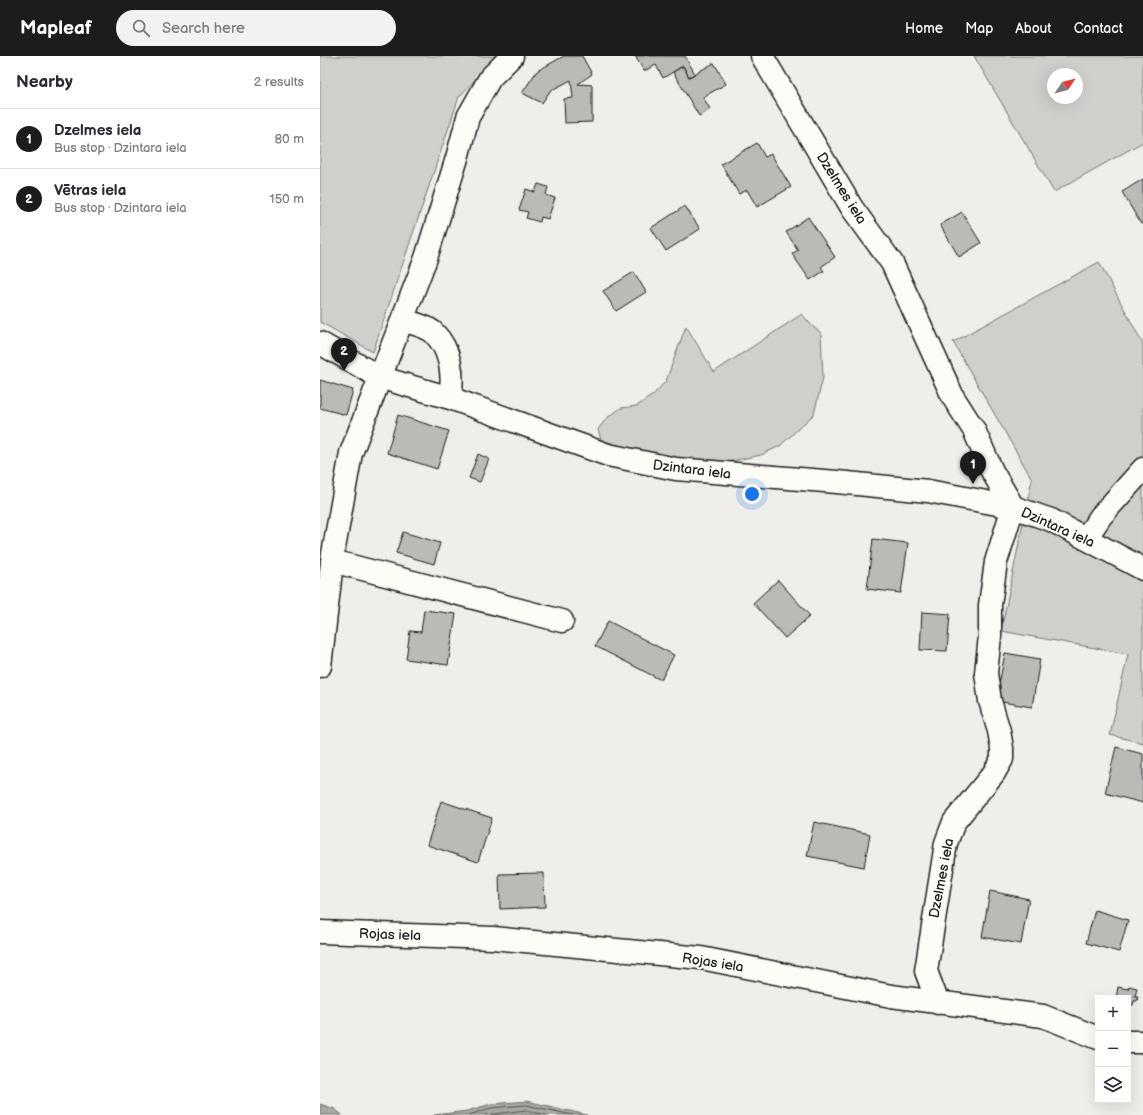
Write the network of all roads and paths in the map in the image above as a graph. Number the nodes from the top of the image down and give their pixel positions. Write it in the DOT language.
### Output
graph roads {
  1 [pos="512,56"];
  2 [pos="762,56"];
  3 [pos="402,320"];
  4 [pos="320,343"];
  5 [pos="380,377"];
  6 [pos="450,398"];
  7 [pos="1143,469"];
  8 [pos="1012,507"];
  9 [pos="1086,538"];
  10 [pos="332,561"];
  11 [pos="1143,569"];
  12 [pos="562,621"];
  13 [pos="320,666"];
  14 [pos="320,932"];
  15 [pos="926,971"];
  16 [pos="891,996"];
  17 [pos="938,1003"];
  18 [pos="1095,1037"];
  19 [pos="1131,1042"];
  20 [pos="1143,1042"];
  1 -- 3 [label="street"];
  2 -- 8 [label="street, Dzelmes iela"];
  3 -- 5 [label="street"];
  3 -- 6 [label="street"];
  4 -- 5 [label="street, Dzintara iela"];
  5 -- 6 [label="street, Dzintara iela"];
  5 -- 10 [label="street"];
  6 -- 8 [label="street, Dzintara iela"];
  7 -- 9 [label="street"];
  8 -- 9 [label="street, Dzintara iela"];
  8 -- 15 [label="street, Dzelmes iela"];
  9 -- 11 [label="street, Dzintara iela"];
  10 -- 12 [label="street"];
  10 -- 13 [label="street"];
  14 -- 16 [label="street, Rojas iela"];
  15 -- 16 [label="street"];
  15 -- 17 [label="street, Dzelmes iela"];
  16 -- 17 [label="street, Rojas iela"];
  17 -- 18 [label="street, Rojas iela"];
  19 -- 20 [label="street"];
}
